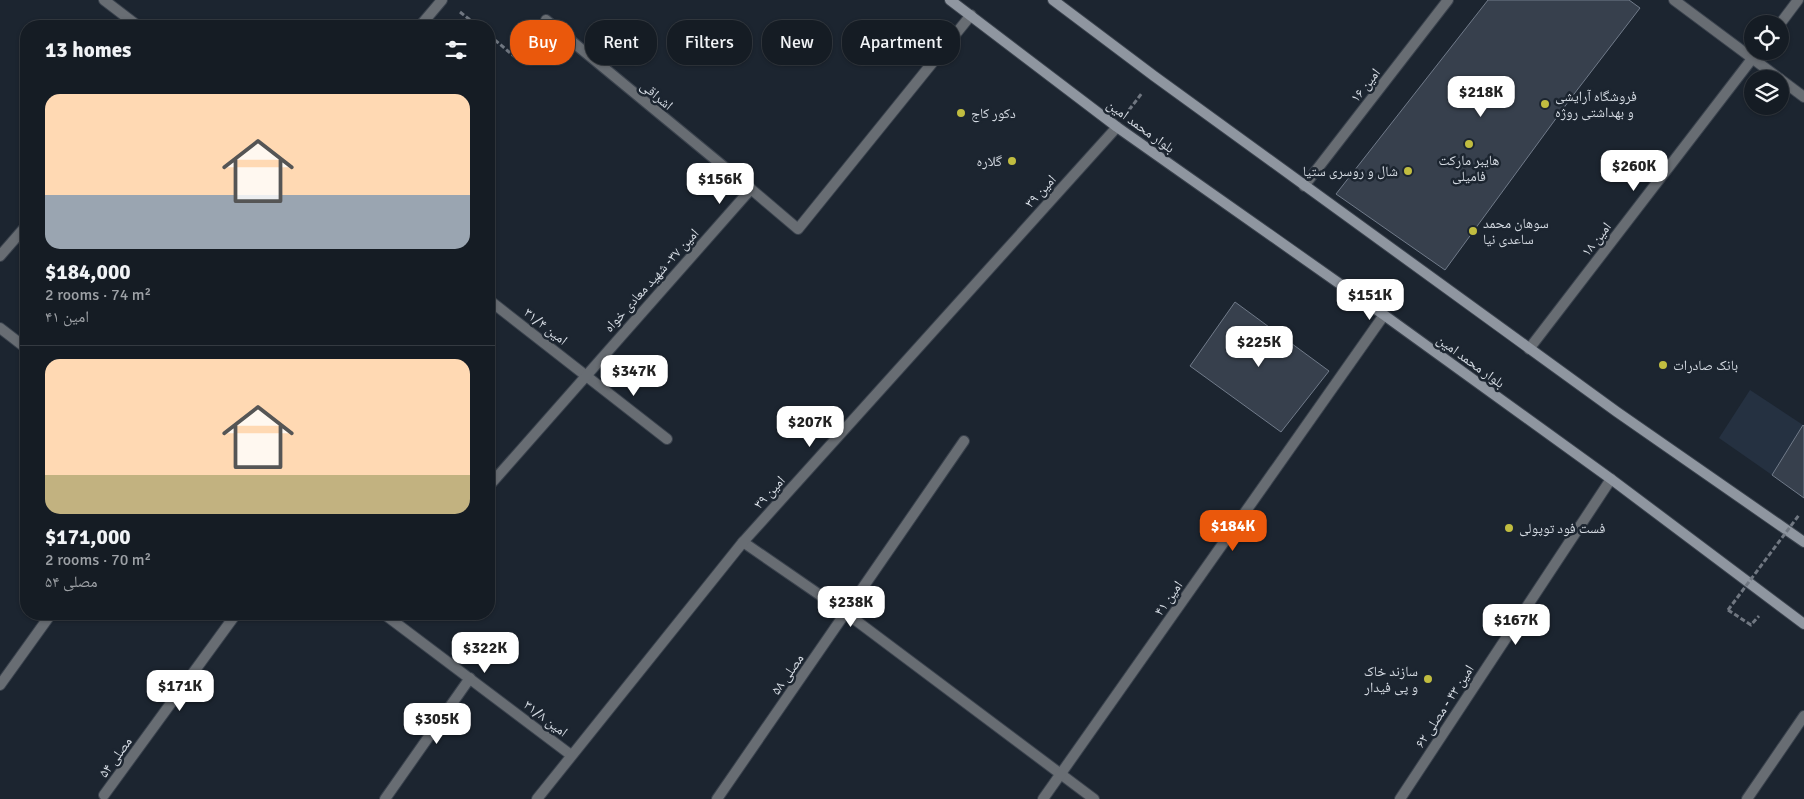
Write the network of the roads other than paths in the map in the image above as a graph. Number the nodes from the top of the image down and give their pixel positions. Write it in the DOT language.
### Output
graph roads {
  1 [pos="104,0"];
  2 [pos="442,0"];
  3 [pos="950,0"];
  4 [pos="1053,0"];
  5 [pos="1448,0"];
  6 [pos="1674,0"];
  7 [pos="1798,0"];
  8 [pos="1787,15"];
  9 [pos="971,16"];
  10 [pos="130,20"];
  11 [pos="425,20"];
  12 [pos="575,44"];
  13 [pos="1744,47"];
  14 [pos="1752,60"];
  15 [pos="1761,60"];
  16 [pos="1771,70"];
  17 [pos="1789,86"];
  18 [pos="1804,97"];
  19 [pos="1117,127"];
  20 [pos="1304,186"];
  21 [pos="751,189"];
  22 [pos="20,233"];
  23 [pos="0,256"];
  24 [pos="495,305"];
  25 [pos="1384,315"];
  26 [pos="0,328"];
  27 [pos="20,343"];
  28 [pos="1529,349"];
  29 [pos="585,375"];
  30 [pos="667,439"];
  31 [pos="964,441"];
  32 [pos="495,479"];
  33 [pos="1611,479"];
  34 [pos="743,542"];
  35 [pos="1804,542"];
  36 [pos="846,613"];
  37 [pos="47,620"];
  38 [pos="232,620"];
  39 [pos="392,620"];
  40 [pos="1804,624"];
  41 [pos="470,678"];
  42 [pos="0,685"];
  43 [pos="1804,716"];
  44 [pos="571,755"];
  45 [pos="1061,774"];
  46 [pos="104,795"];
  47 [pos="385,799"];
  48 [pos="537,799"];
  49 [pos="717,799"];
  50 [pos="1043,799"];
  51 [pos="1094,799"];
  52 [pos="1400,799"];
  53 [pos="1747,799"];
  1 -- 10 [label="street"];
  2 -- 11 [label="street"];
  3 -- 9 [label="main road, بلوار محمد امین"];
  4 -- 20 [label="main road"];
  5 -- 20 [label="street, امین ۱۶"];
  6 -- 13 [label="street"];
  7 -- 8 [label="street"];
  9 -- 19 [label="main road, بلوار محمد امین"];
  9 -- 21 [label="street"];
  12 -- 21 [label="street, اشراقی"];
  14 -- 28 [label="street, امین ۱۸"];
  15 -- 16 [label="street"];
  17 -- 18 [label="street"];
  19 -- 25 [label="main road, بلوار محمد امین"];
  19 -- 34 [label="street, امین ۳۹"];
  20 -- 28 [label="main road"];
  21 -- 29 [label="street, امین ۳۷- شهید معادی خواه"];
  22 -- 23 [label="street"];
  24 -- 29 [label="street, امین ۳۱/۴"];
  25 -- 33 [label="main road, بلوار محمد امین"];
  25 -- 45 [label="street, امین ۴۱"];
  26 -- 27 [label="street"];
  28 -- 35 [label="main road"];
  29 -- 30 [label="street, امین ۳۱/۴"];
  29 -- 32 [label="street, امین ۳۷- شهید معادی خواه"];
  31 -- 36 [label="street, مصلی ۵۸"];
  33 -- 40 [label="main road, بلوار محمد امین"];
  33 -- 52 [label="street, امین ۴۳ - مصلی ۶۲"];
  34 -- 36 [label="street"];
  34 -- 44 [label="street, امین ۳۹"];
  36 -- 45 [label="street"];
  36 -- 49 [label="street, مصلی ۵۸"];
  37 -- 42 [label="street"];
  38 -- 46 [label="street, مصلی ۵۴"];
  39 -- 41 [label="street, امین ۳۱/۸"];
  41 -- 44 [label="street, امین ۳۱/۸"];
  41 -- 47 [label="street"];
  43 -- 53 [label="street"];
  44 -- 48 [label="street, امین ۳۹"];
  45 -- 50 [label="street, امین ۴۱"];
  45 -- 51 [label="street"];
}
